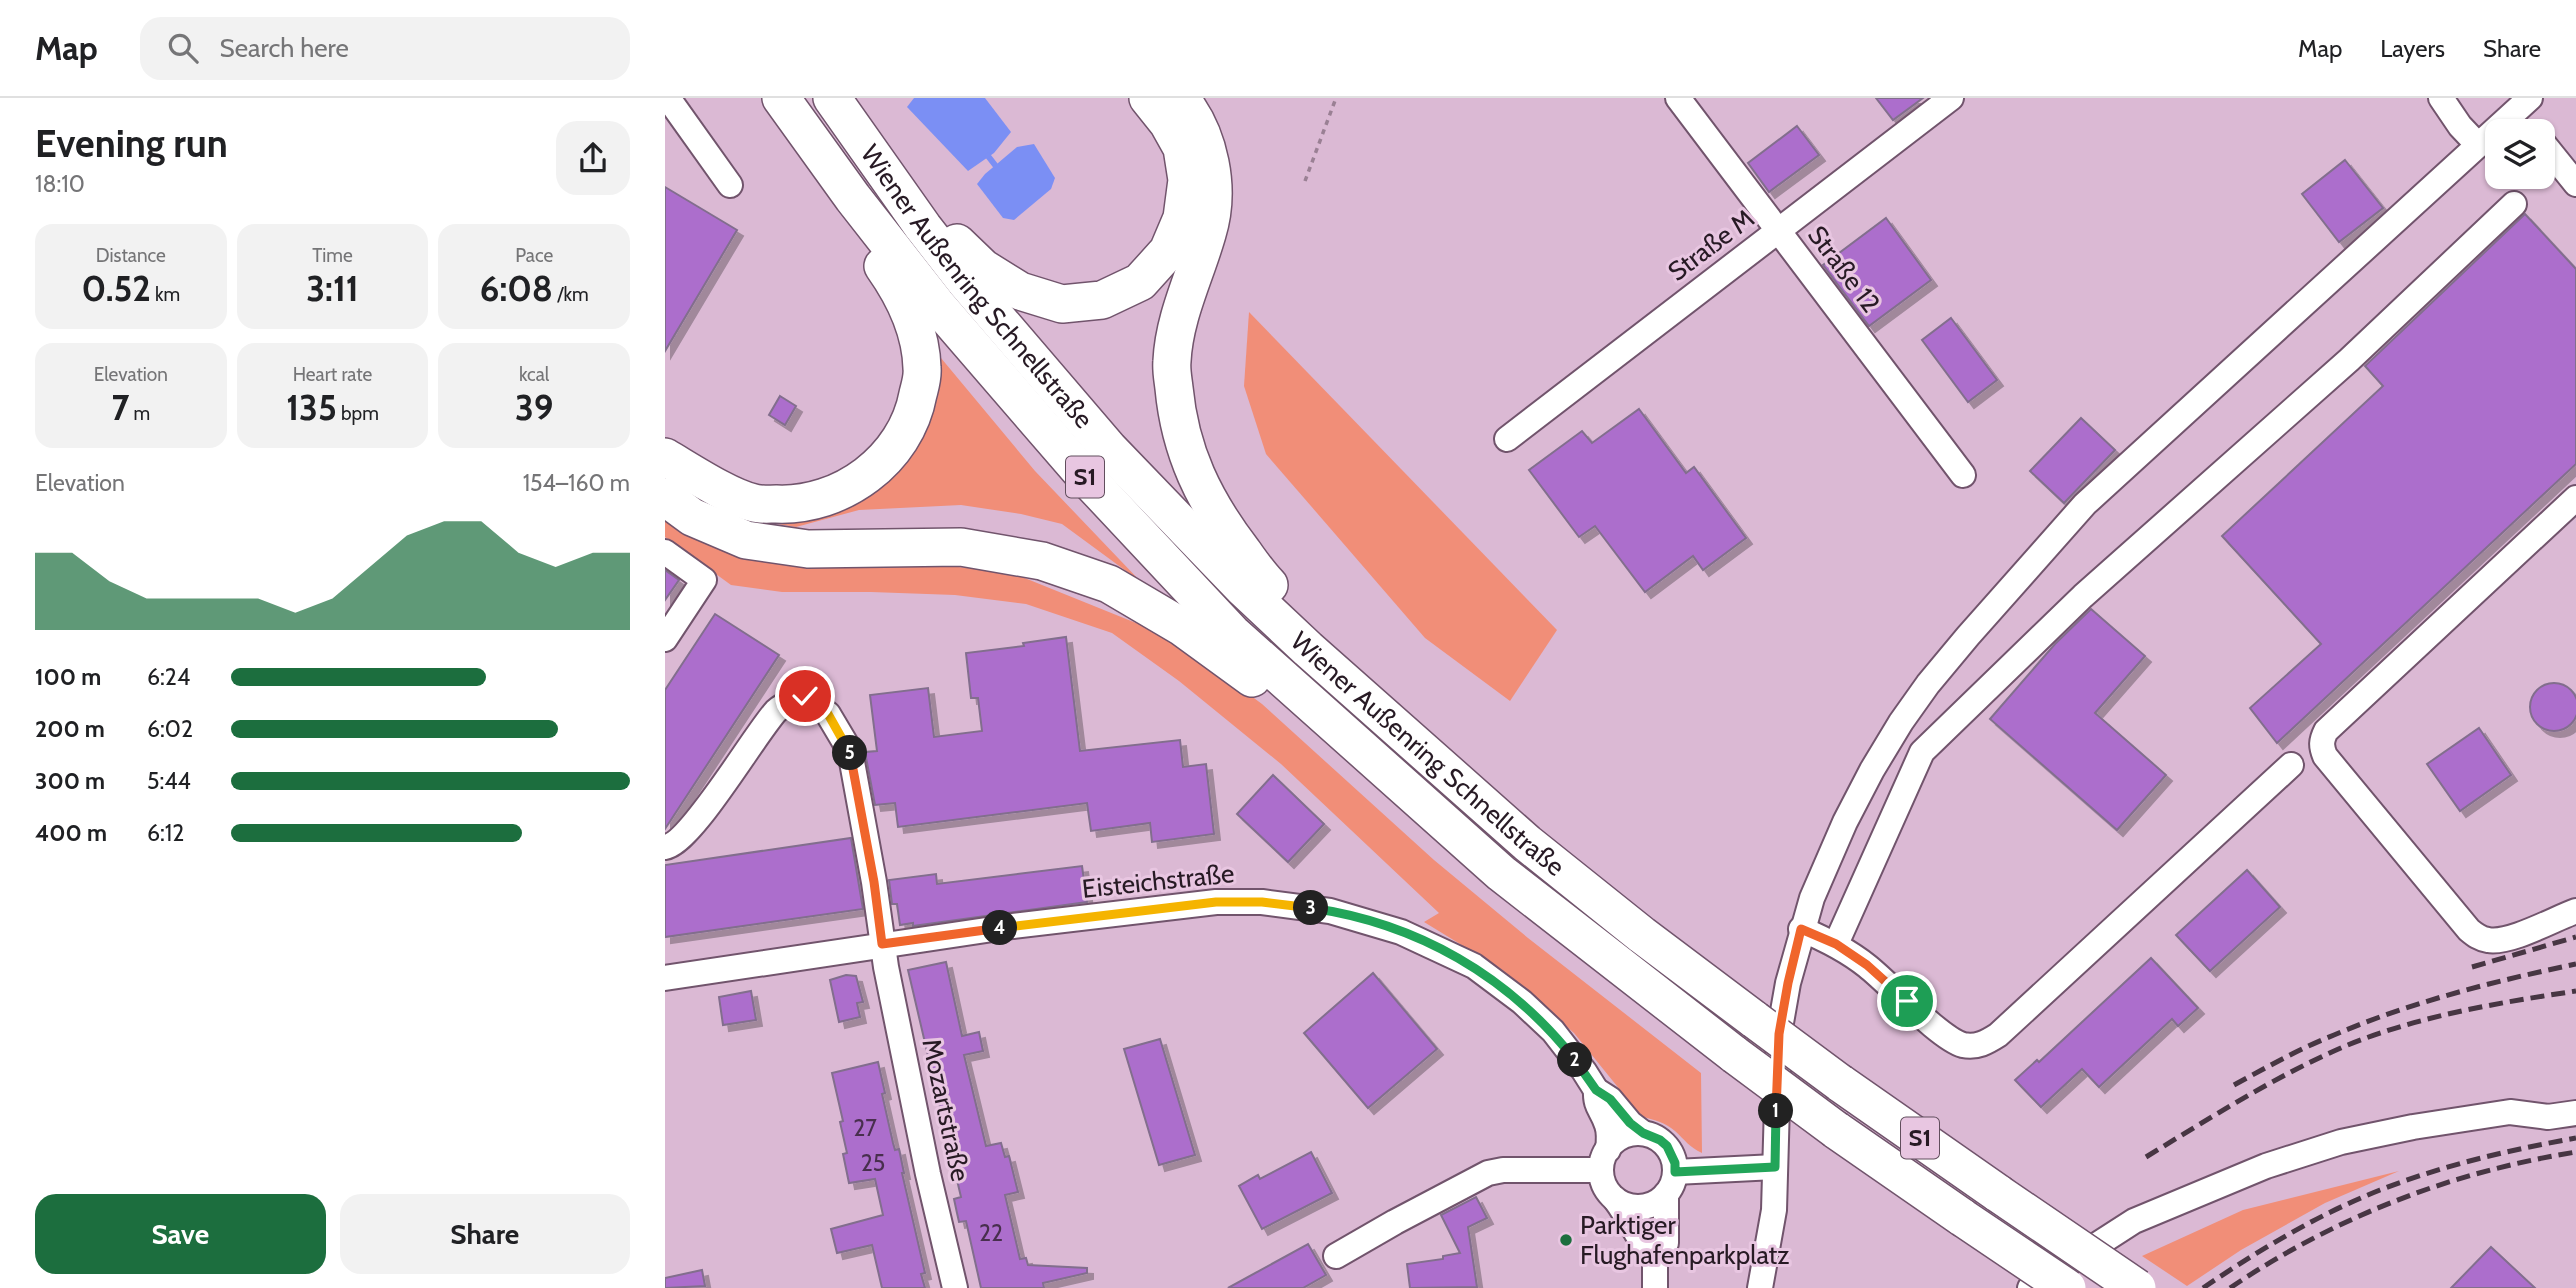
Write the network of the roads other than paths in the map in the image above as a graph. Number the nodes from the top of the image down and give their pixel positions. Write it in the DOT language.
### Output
graph roads {
  1 [pos="668,98"];
  2 [pos="781,98"];
  3 [pos="832,98"];
  4 [pos="1148,98"];
  5 [pos="1180,98"];
  6 [pos="1678,98"];
  7 [pos="1951,98"];
  8 [pos="2441,98"];
  9 [pos="2523,105"];
  10 [pos="2478,145"];
  11 [pos="2555,158"];
  12 [pos="2576,184"];
  13 [pos="730,185"];
  14 [pos="853,198"];
  15 [pos="2514,204"];
  16 [pos="923,227"];
  17 [pos="1779,231"];
  18 [pos="1507,439"];
  19 [pos="665,457"];
  20 [pos="1963,475"];
  21 [pos="665,497"];
  22 [pos="2576,498"];
  23 [pos="665,552"];
  24 [pos="665,639"];
  25 [pos="1308,649"];
  26 [pos="1342,732"];
  27 [pos="2291,765"];
  28 [pos="665,847"];
  29 [pos="2576,911"];
  30 [pos="1801,929"];
  31 [pos="882,944"];
  32 [pos="1836,944"];
  33 [pos="665,978"];
  34 [pos="1596,1090"];
  35 [pos="2576,1113"];
  36 [pos="1643,1133"];
  37 [pos="1605,1160"];
  38 [pos="1775,1167"];
  39 [pos="1671,1183"];
  40 [pos="1615,1199"];
  41 [pos="1336,1256"];
  42 [pos="1655,1262"];
  43 [pos="955,1288"];
  44 [pos="1654,1288"];
  45 [pos="1760,1288"];
  46 [pos="2030,1288"];
  47 [pos="2067,1288"];
  48 [pos="2137,1288"];
  1 -- 13 [label="street"];
  2 -- 14 [label="highway, Wiener Außenring Schnellstraße / S1"];
  3 -- 16 [label="highway, Wiener Außenring Schnellstraße / S1"];
  4 -- 16 [label="highway"];
  5 -- 25 [label="highway"];
  6 -- 17 [label="street, Straße 12"];
  7 -- 17 [label="street, Straße M"];
  8 -- 10 [label="street"];
  9 -- 10 [label="street"];
  10 -- 30 [label="street"];
  11 -- 12 [label="street"];
  14 -- 19 [label="highway"];
  14 -- 26 [label="highway, Wiener Außenring Schnellstraße / S1"];
  15 -- 32 [label="street"];
  16 -- 25 [label="highway, Wiener Außenring Schnellstraße / S1"];
  17 -- 18 [label="street, Straße M"];
  17 -- 20 [label="street, Straße 12"];
  21 -- 26 [label="highway"];
  22 -- 29 [label="street"];
  23 -- 24 [label="street"];
  25 -- 48 [label="highway, Wiener Außenring Schnellstraße / S1, bridge"];
  26 -- 47 [label="highway, Wiener Außenring Schnellstraße / S1, bridge"];
  27 -- 32 [label="street"];
  28 -- 31 [label="street, Mozartstraße"];
  30 -- 32 [label="street"];
  30 -- 38 [label="street"];
  31 -- 33 [label="street, Eisteichstraße"];
  31 -- 34 [label="street, Eisteichstraße"];
  31 -- 43 [label="street, Mozartstraße"];
  34 -- 36 [label="street, Eisteichstraße"];
  34 -- 37 [label="street, Eisteichstraße"];
  35 -- 46 [label="street"];
  36 -- 37 [label="street"];
  36 -- 39 [label="street"];
  37 -- 40 [label="street"];
  37 -- 41 [label="street"];
  38 -- 39 [label="street"];
  38 -- 45 [label="street"];
  39 -- 40 [label="street"];
  39 -- 42 [label="street"];
  40 -- 42 [label="street"];
  42 -- 44 [label="street"];
}
